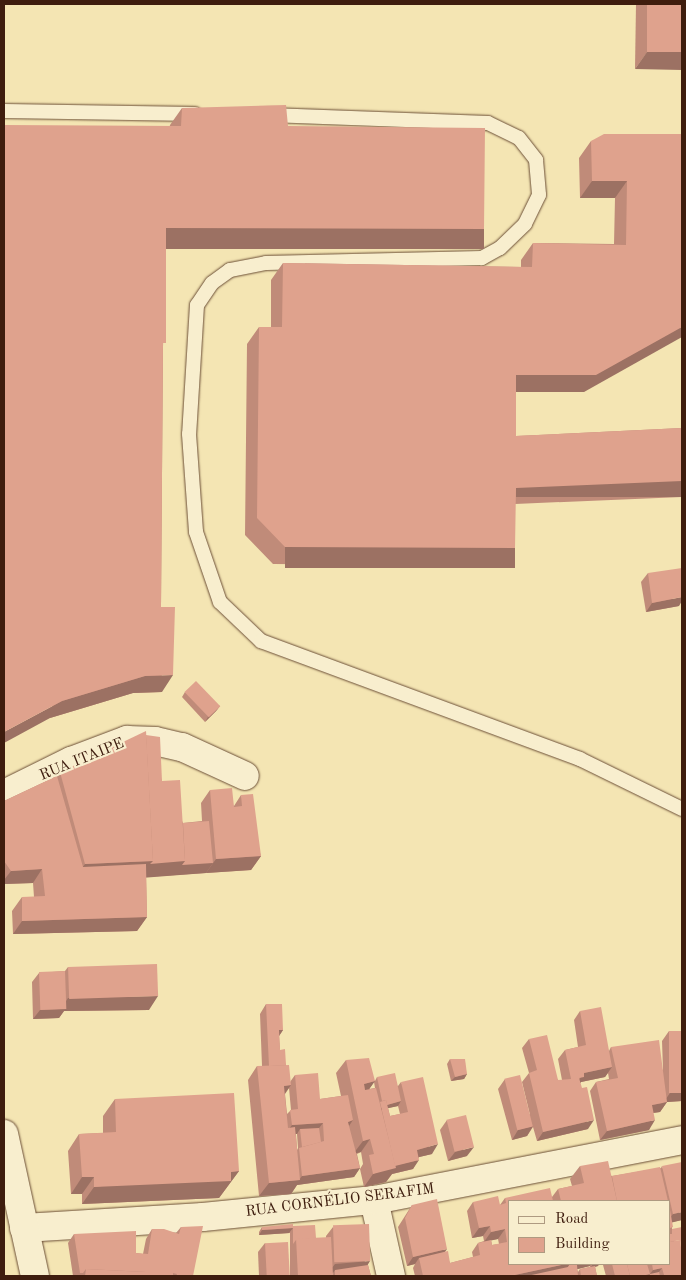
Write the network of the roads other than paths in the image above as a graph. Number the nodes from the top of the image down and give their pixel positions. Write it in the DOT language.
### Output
graph roads {
  1 [pos="4,111"];
  2 [pos="214,114"];
  3 [pos="253,115"];
  4 [pos="246,776"];
  5 [pos="4,794"];
  6 [pos="682,809"];
  7 [pos="4,1134"];
  8 [pos="682,1140"];
  9 [pos="374,1200"];
  10 [pos="24,1228"];
  11 [pos="35,1276"];
  12 [pos="391,1276"];
  1 -- 2 [label="lane"];
  3 -- 6 [label="lane"];
  4 -- 5 [label="street, RUA ITAIPE"];
  7 -- 10 [label="street"];
  8 -- 9 [label="street, RUA CORNÉLIO SERAFIM"];
  9 -- 10 [label="street, RUA CORNÉLIO SERAFIM"];
  9 -- 12 [label="street"];
  10 -- 11 [label="street"];
}
